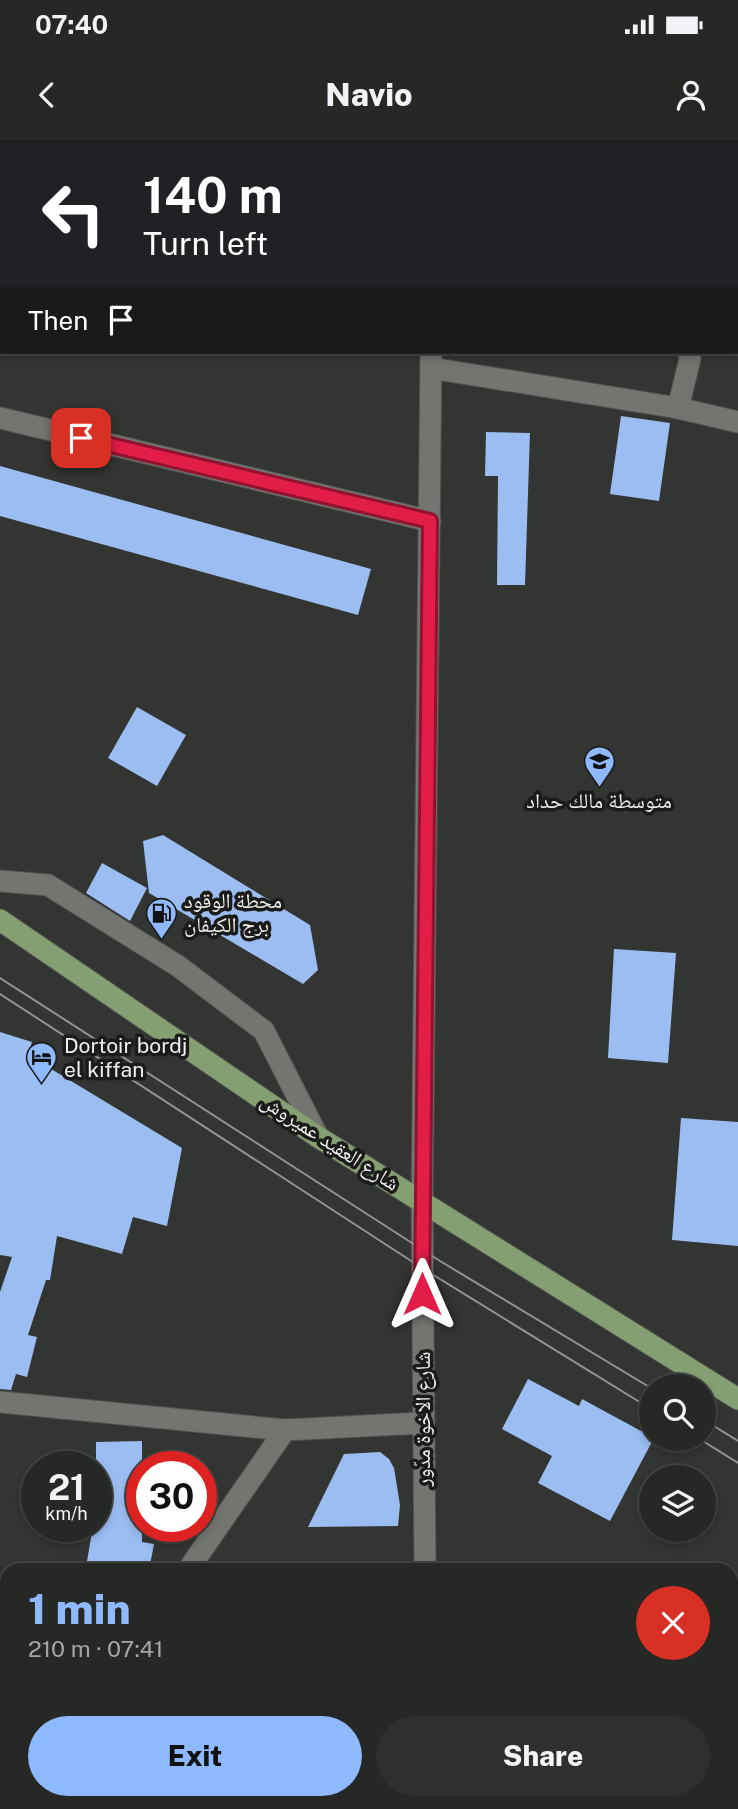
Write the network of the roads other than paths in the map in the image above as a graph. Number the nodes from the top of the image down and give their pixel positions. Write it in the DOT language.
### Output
graph roads {
  1 [pos="690,354"];
  2 [pos="431,360"];
  3 [pos="678,408"];
  4 [pos="0,418"];
  5 [pos="738,422"];
  6 [pos="430,521"];
  7 [pos="0,881"];
  8 [pos="0,920"];
  9 [pos="318,1137"];
  10 [pos="422,1202"];
  11 [pos="738,1399"];
  12 [pos="0,1402"];
  13 [pos="422,1423"];
  14 [pos="285,1430"];
  15 [pos="193,1563"];
  16 [pos="425,1563"];
  1 -- 3 [label="street"];
  2 -- 3 [label="street"];
  2 -- 6 [label="street, شارع الاخوة مدّور"];
  3 -- 5 [label="street"];
  4 -- 6 [label="street"];
  6 -- 10 [label="street, شارع الاخوة مدّور"];
  7 -- 9 [label="street"];
  8 -- 9 [label="main road, شارع العقيد عميروش"];
  9 -- 10 [label="main road, شارع العقيد عميروش"];
  10 -- 11 [label="main road, شارع العقيد عميروش"];
  10 -- 13 [label="street, شارع الاخوة مدّور"];
  12 -- 14 [label="street"];
  13 -- 14 [label="street"];
  13 -- 16 [label="street, شارع الاخوة مدّور"];
  14 -- 15 [label="street"];
}
